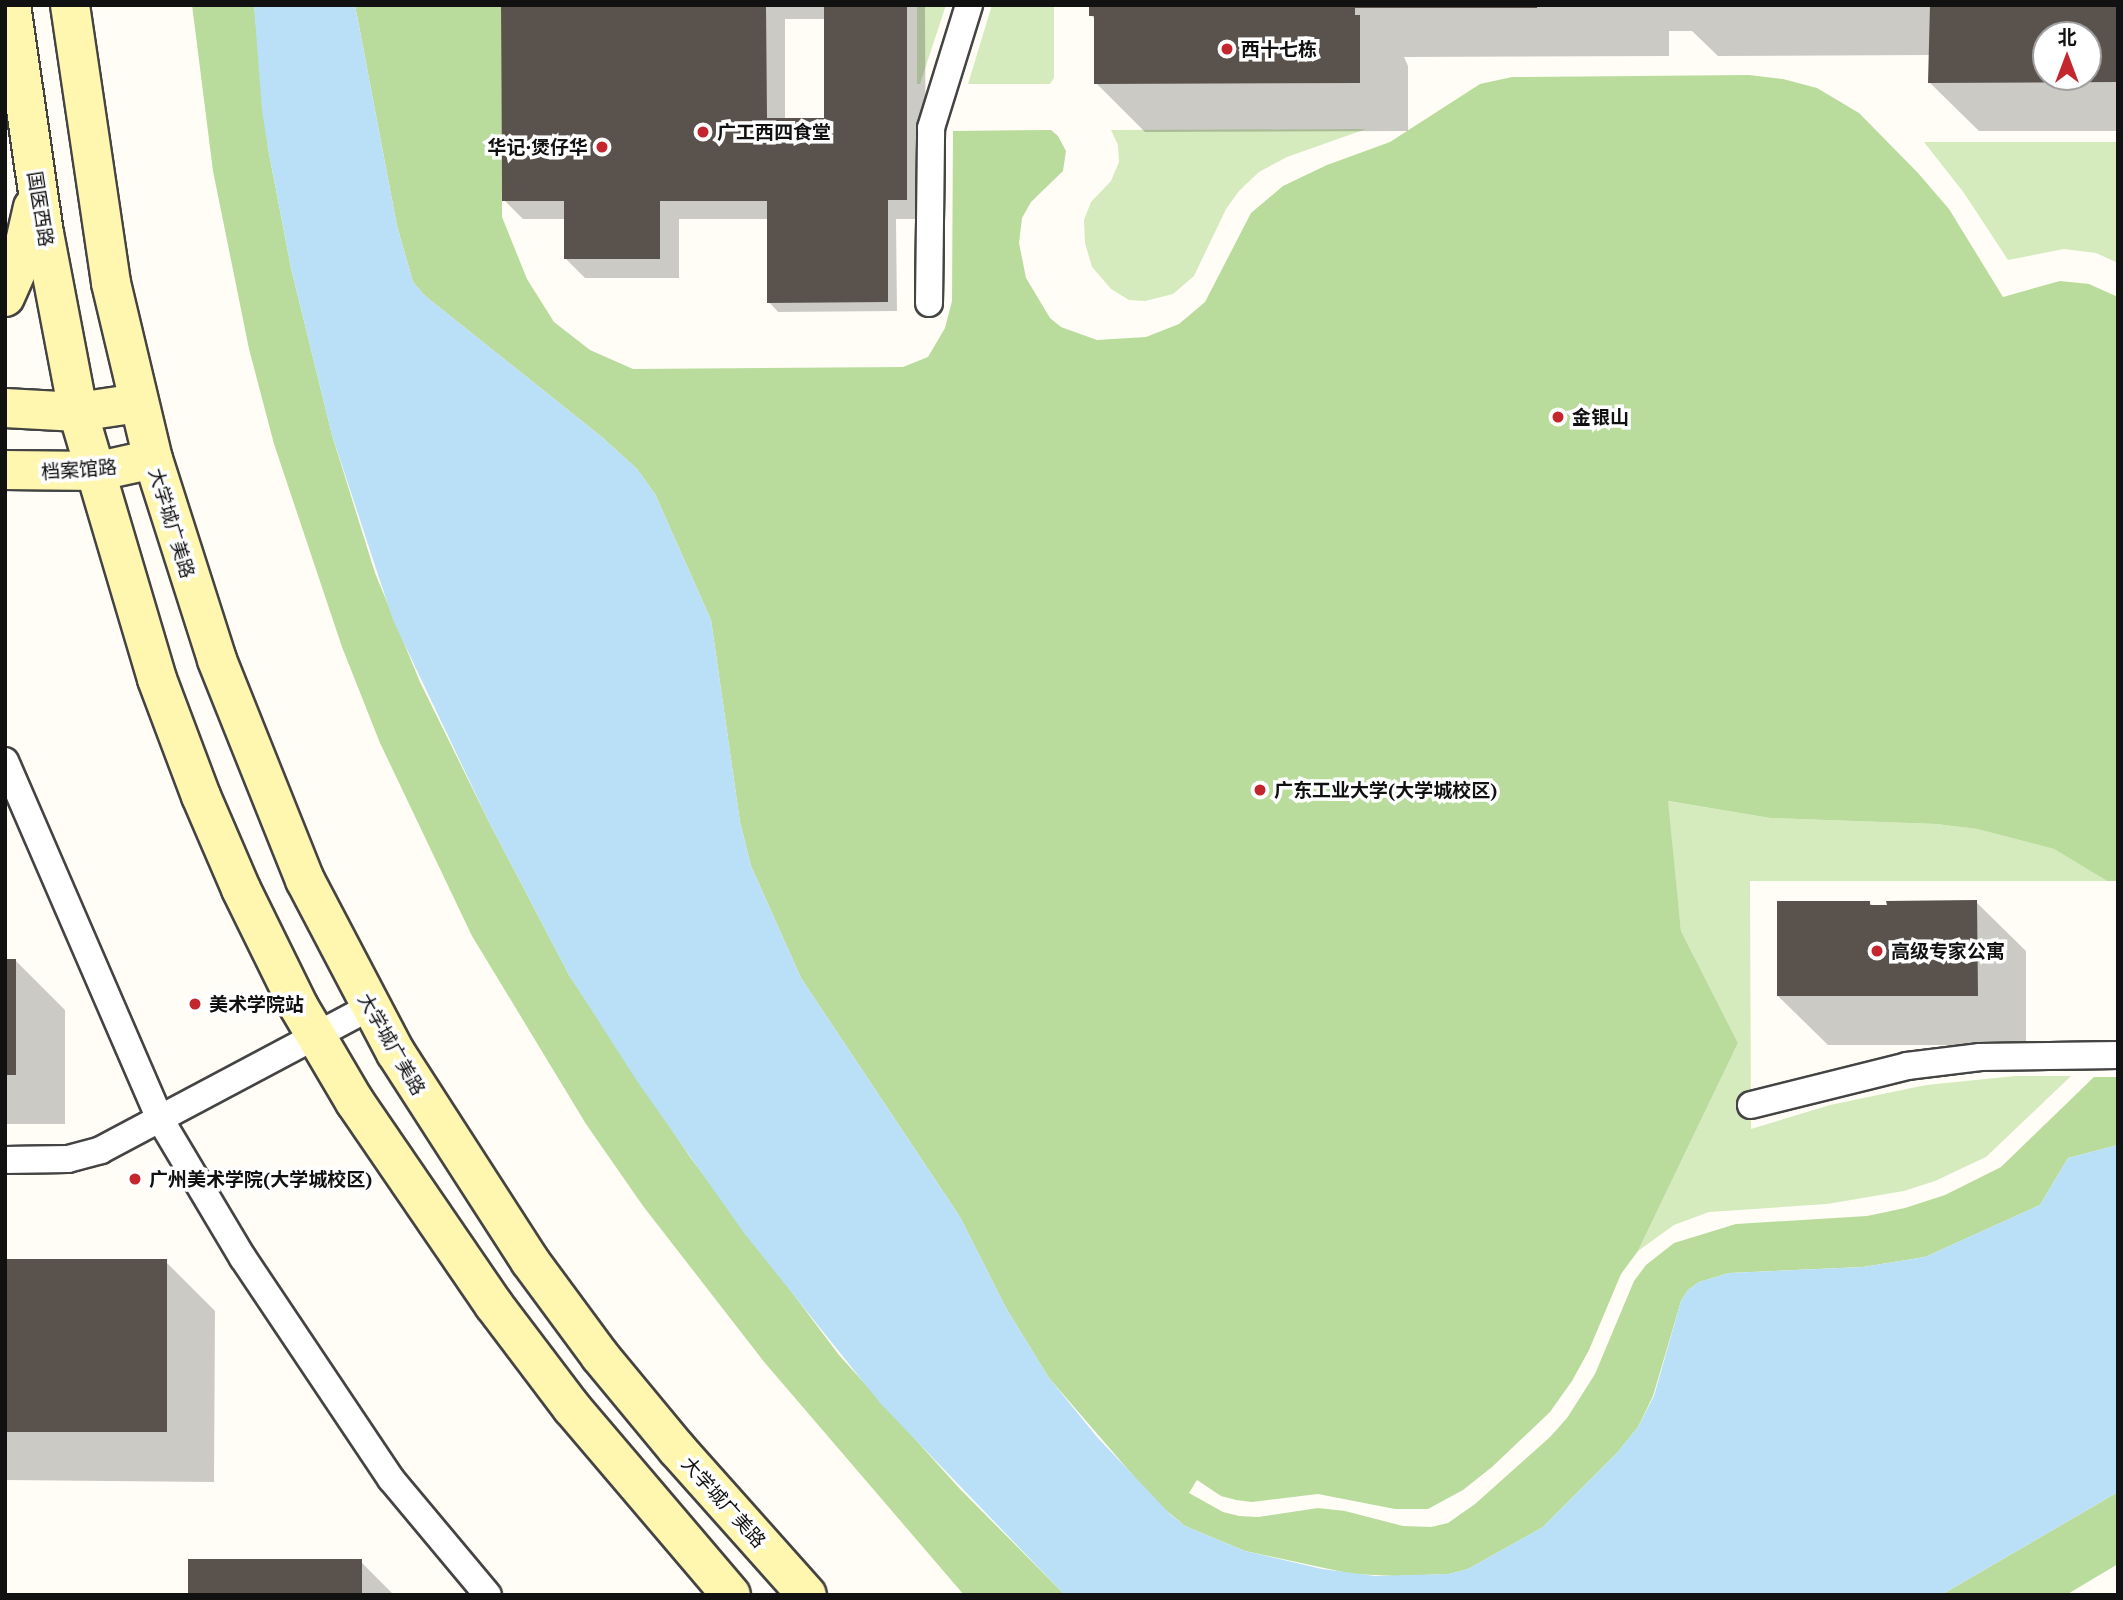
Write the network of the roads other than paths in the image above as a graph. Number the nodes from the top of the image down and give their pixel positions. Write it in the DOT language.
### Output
graph roads {
  1 [pos="11,5"];
  2 [pos="70,5"];
  3 [pos="970,5"];
  4 [pos="35,174"];
  5 [pos="5,297"];
  6 [pos="929,303"];
  7 [pos="138,403"];
  8 [pos="5,408"];
  9 [pos="78,412"];
  10 [pos="153,459"];
  11 [pos="5,470"];
  12 [pos="93,471"];
  13 [pos="5,761"];
  14 [pos="370,1007"];
  15 [pos="316,1035"];
  16 [pos="2118,1055"];
  17 [pos="1751,1105"];
  18 [pos="160,1119"];
  19 [pos="5,1160"];
  20 [pos="488,1595"];
  21 [pos="731,1595"];
  22 [pos="807,1595"];
  1 -- 4 [label="main road, 国医西路"];
  2 -- 7 [label="main road"];
  3 -- 6 [label="lane"];
  4 -- 5 [label="main road"];
  4 -- 9 [label="main road, 国医西路"];
  7 -- 9 [label="main road"];
  7 -- 10 [label="main road, 大学城广美路"];
  8 -- 9 [label="main road"];
  9 -- 12 [label="main road"];
  10 -- 12 [label="main road, 档案馆路"];
  10 -- 14 [label="main road, 大学城广美路"];
  11 -- 12 [label="main road, 档案馆路"];
  12 -- 15 [label="main road"];
  13 -- 18 [label="lane"];
  14 -- 15 [label="lane"];
  14 -- 22 [label="main road, 大学城广美路"];
  15 -- 18 [label="lane"];
  15 -- 21 [label="main road"];
  16 -- 17 [label="lane"];
  18 -- 19 [label="lane"];
  18 -- 20 [label="lane"];
}
